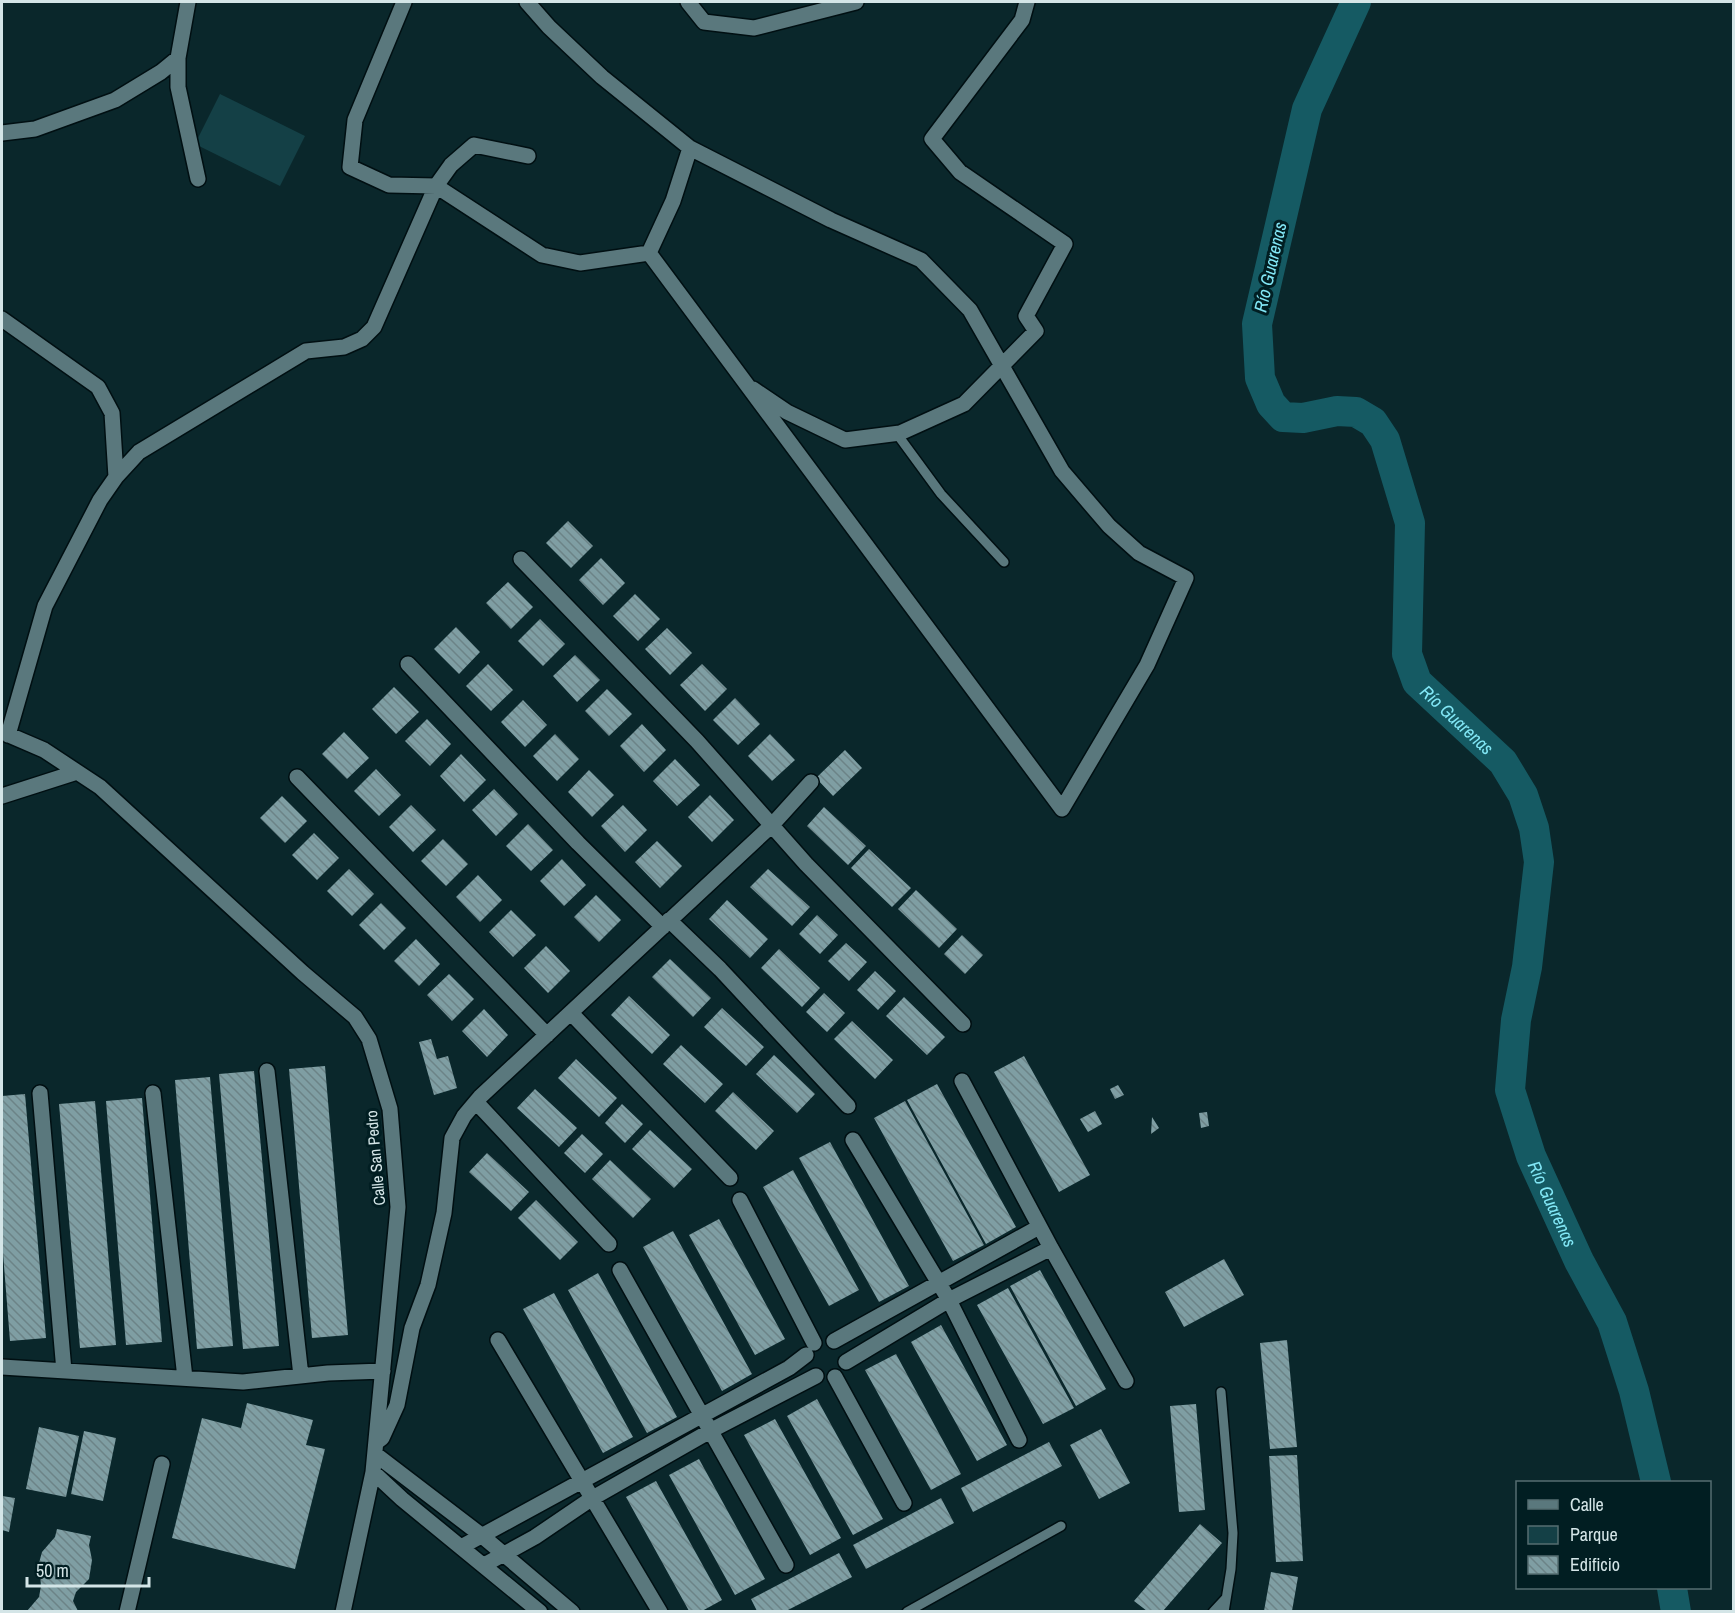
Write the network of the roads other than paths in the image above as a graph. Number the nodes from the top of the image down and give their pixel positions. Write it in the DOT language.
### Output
graph roads {
  1 [pos="188,2"];
  2 [pos="404,2"];
  3 [pos="527,2"];
  4 [pos="688,2"];
  5 [pos="856,2"];
  6 [pos="1027,2"];
  7 [pos="177,58"];
  8 [pos="2,133"];
  9 [pos="690,148"];
  10 [pos="528,156"];
  11 [pos="198,179"];
  12 [pos="436,186"];
  13 [pos="649,253"];
  14 [pos="2,319"];
  15 [pos="1004,365"];
  16 [pos="743,383"];
  17 [pos="897,434"];
  18 [pos="116,477"];
  19 [pos="521,559"];
  20 [pos="1004,562"];
  21 [pos="408,664"];
  22 [pos="5,733"];
  23 [pos="77,772"];
  24 [pos="297,777"];
  25 [pos="810,782"];
  26 [pos="2,796"];
  27 [pos="772,825"];
  28 [pos="666,924"];
  29 [pos="571,1013"];
  30 [pos="963,1024"];
  31 [pos="547,1035"];
  32 [pos="267,1071"];
  33 [pos="962,1081"];
  34 [pos="40,1093"];
  35 [pos="153,1093"];
  36 [pos="476,1102"];
  37 [pos="848,1106"];
  38 [pos="853,1140"];
  39 [pos="730,1178"];
  40 [pos="741,1200"];
  41 [pos="1040,1227"];
  42 [pos="609,1244"];
  43 [pos="1050,1248"];
  44 [pos="620,1270"];
  45 [pos="938,1283"];
  46 [pos="949,1300"];
  47 [pos="498,1340"];
  48 [pos="834,1341"];
  49 [pos="810,1349"];
  50 [pos="846,1362"];
  51 [pos="2,1367"];
  52 [pos="64,1371"];
  53 [pos="383,1371"];
  54 [pos="301,1376"];
  55 [pos="816,1376"];
  56 [pos="835,1377"];
  57 [pos="185,1378"];
  58 [pos="1126,1381"];
  59 [pos="1221,1392"];
  60 [pos="703,1414"];
  61 [pos="712,1430"];
  62 [pos="1019,1440"];
  63 [pos="375,1448"];
  64 [pos="162,1464"];
  65 [pos="373,1472"];
  66 [pos="581,1483"];
  67 [pos="591,1499"];
  68 [pos="904,1503"];
  69 [pos="1061,1526"];
  70 [pos="481,1535"];
  71 [pos="461,1546"];
  72 [pos="503,1555"];
  73 [pos="484,1565"];
  74 [pos="786,1565"];
  75 [pos="1226,1598"];
  76 [pos="127,1611"];
  77 [pos="343,1611"];
  78 [pos="540,1611"];
  79 [pos="572,1611"];
  80 [pos="660,1611"];
  81 [pos="907,1611"];
  82 [pos="1213,1611"];
  83 [pos="1224,1611"];
  1 -- 7 [label="street"];
  2 -- 12 [label="street"];
  3 -- 9 [label="street"];
  4 -- 5 [label="street"];
  6 -- 15 [label="street"];
  7 -- 8 [label="street"];
  7 -- 11 [label="street"];
  9 -- 13 [label="street"];
  9 -- 15 [label="street"];
  10 -- 12 [label="street"];
  12 -- 13 [label="street"];
  12 -- 18 [label="street"];
  13 -- 16 [label="street"];
  14 -- 18 [label="street"];
  15 -- 16 [label="street"];
  15 -- 17 [label="street"];
  16 -- 17 [label="street"];
  17 -- 20 [label="lane"];
  18 -- 22 [label="street"];
  19 -- 27 [label="street"];
  21 -- 28 [label="street"];
  22 -- 23 [label="street, Calle San Pedro"];
  23 -- 26 [label="street"];
  23 -- 53 [label="street, Calle San Pedro"];
  24 -- 31 [label="street"];
  25 -- 27 [label="street"];
  27 -- 28 [label="street"];
  27 -- 30 [label="street"];
  28 -- 29 [label="street"];
  28 -- 37 [label="street"];
  29 -- 31 [label="street"];
  29 -- 39 [label="street"];
  31 -- 36 [label="street"];
  32 -- 54 [label="street"];
  33 -- 41 [label="street"];
  34 -- 52 [label="street"];
  35 -- 57 [label="street"];
  36 -- 42 [label="street"];
  36 -- 63 [label="street"];
  38 -- 45 [label="street"];
  40 -- 49 [label="street"];
  41 -- 43 [label="street"];
  41 -- 45 [label="street"];
  43 -- 46 [label="street"];
  43 -- 58 [label="street"];
  44 -- 60 [label="street"];
  45 -- 46 [label="street"];
  45 -- 48 [label="street"];
  46 -- 50 [label="street"];
  46 -- 62 [label="street"];
  47 -- 66 [label="street"];
  48 -- 49 [label="street"];
  48 -- 50 [label="street"];
  49 -- 55 [label="street"];
  49 -- 60 [label="street"];
  50 -- 56 [label="street"];
  51 -- 52 [label="street"];
  52 -- 57 [label="street"];
  53 -- 54 [label="street"];
  53 -- 63 [label="street, Calle San Pedro"];
  54 -- 57 [label="street"];
  55 -- 56 [label="street"];
  55 -- 61 [label="street"];
  56 -- 68 [label="street"];
  59 -- 75 [label="lane"];
  60 -- 61 [label="street"];
  60 -- 66 [label="street"];
  61 -- 67 [label="street"];
  61 -- 74 [label="street"];
  63 -- 65 [label="street, Calle San Pedro"];
  63 -- 70 [label="street"];
  64 -- 76 [label="street"];
  65 -- 71 [label="street"];
  65 -- 77 [label="street, Calle San Pedro"];
  66 -- 67 [label="street"];
  66 -- 70 [label="street"];
  67 -- 72 [label="street"];
  67 -- 80 [label="street"];
  69 -- 81 [label="lane"];
  70 -- 71 [label="street"];
  70 -- 72 [label="street"];
  71 -- 73 [label="street"];
  72 -- 73 [label="street"];
  72 -- 79 [label="street"];
  73 -- 78 [label="street"];
  75 -- 82 [label="lane"];
  75 -- 83 [label="lane"];
}
